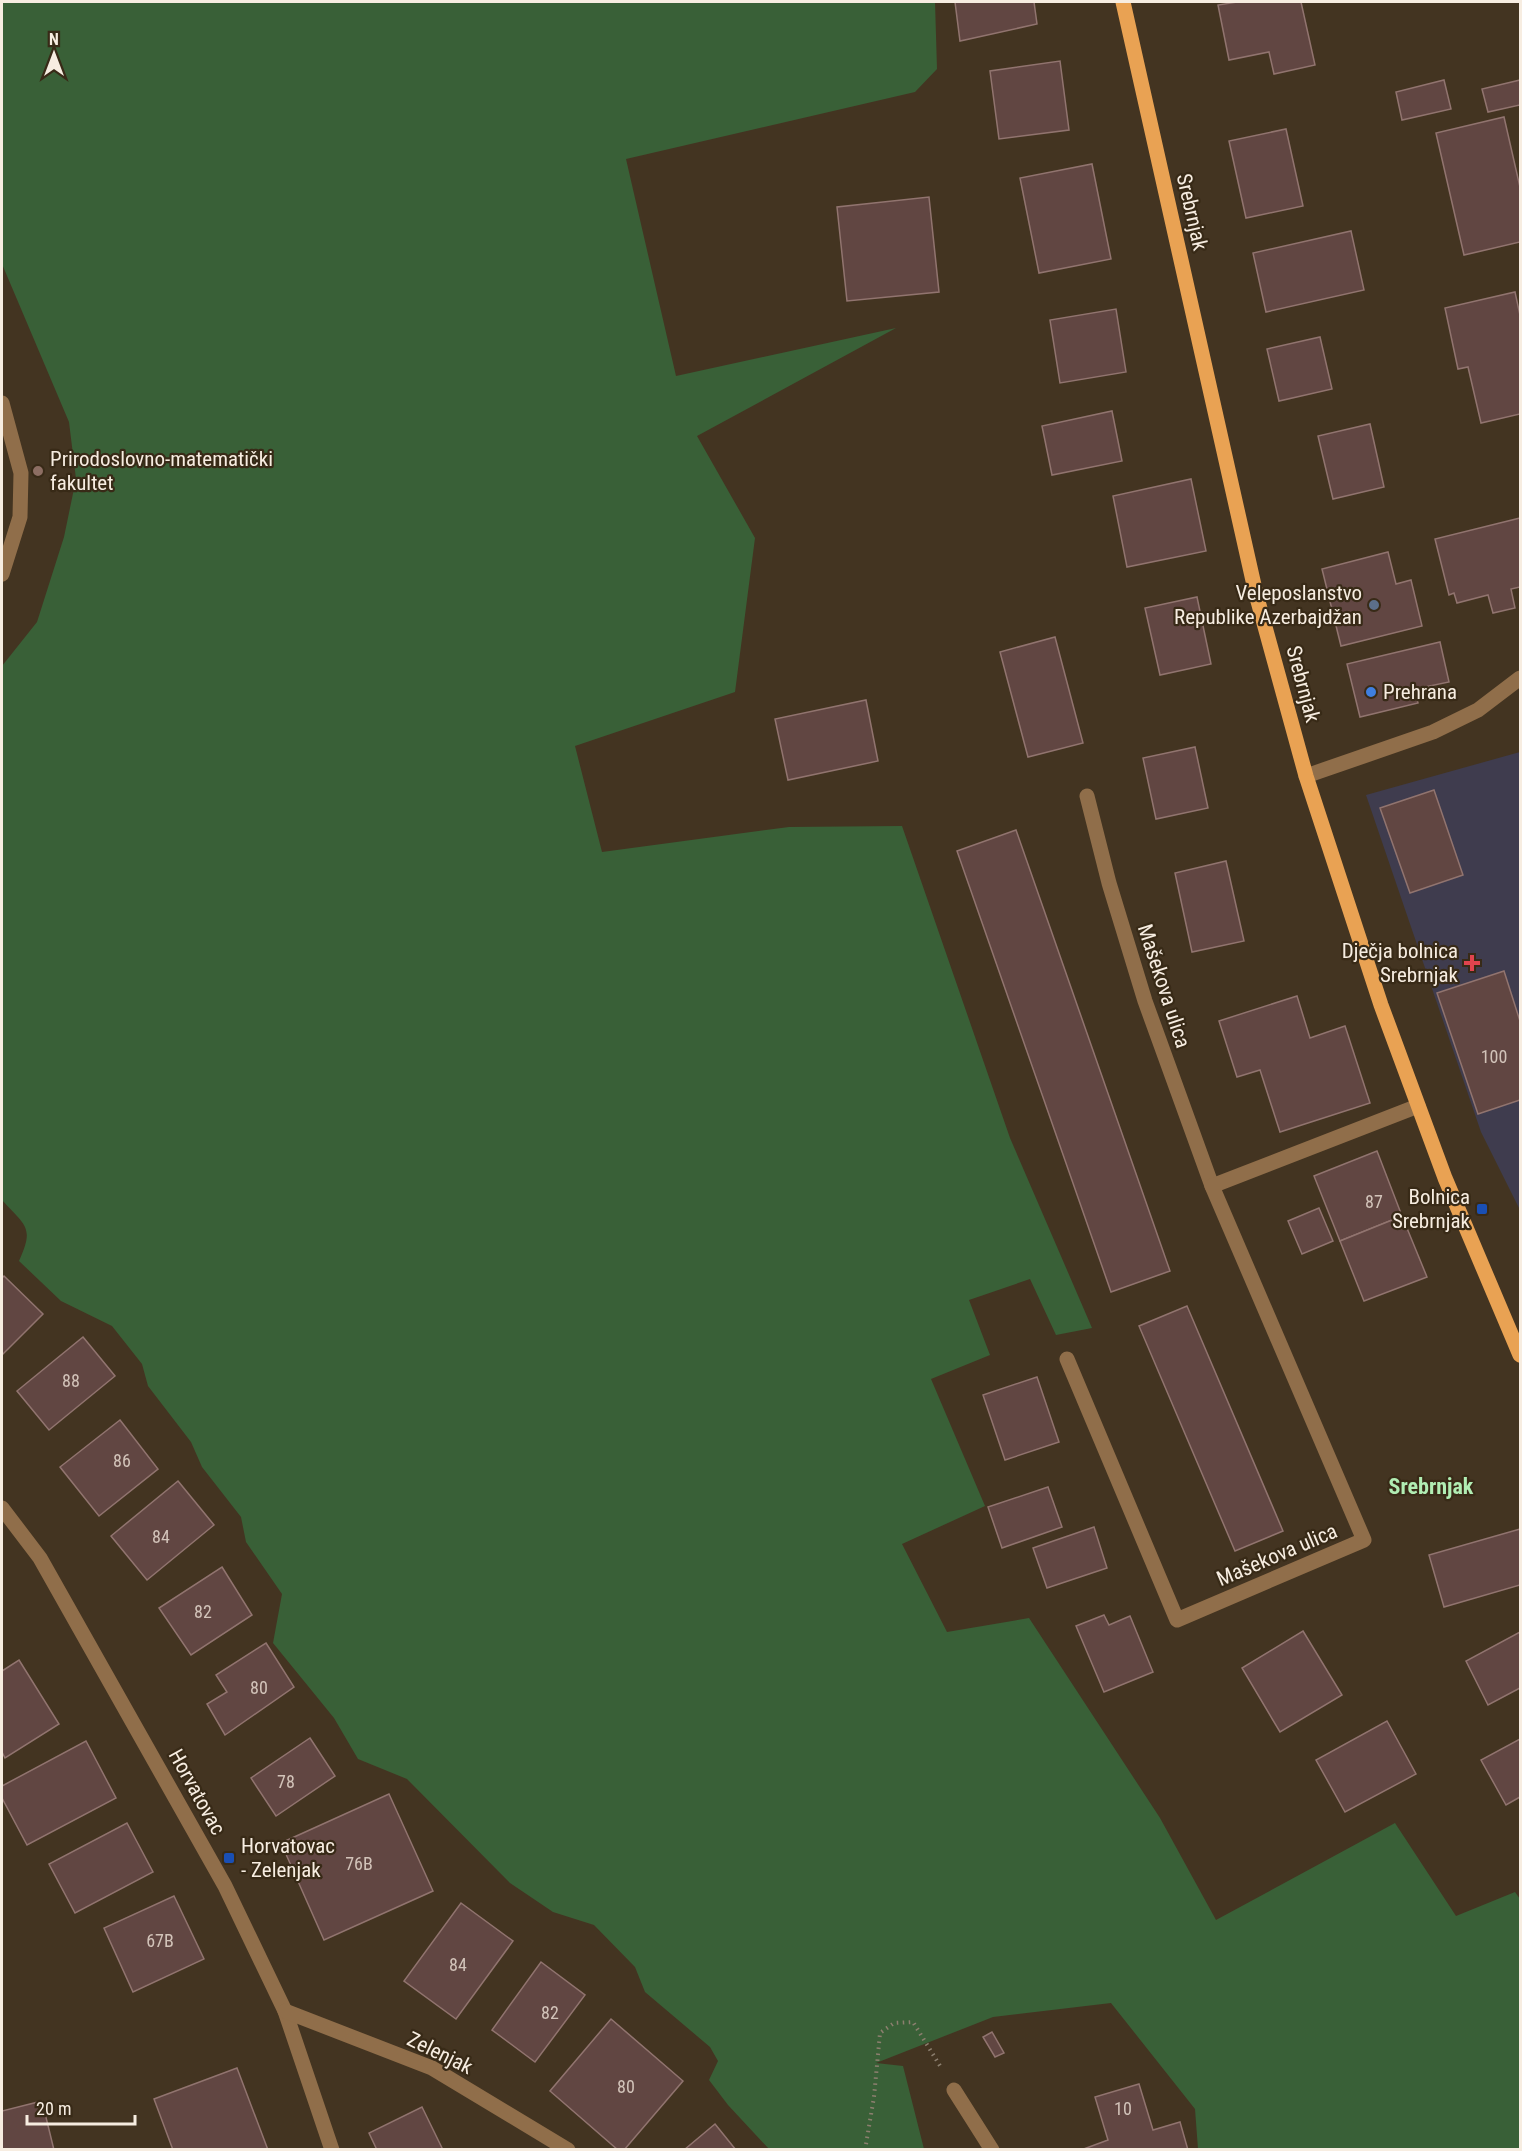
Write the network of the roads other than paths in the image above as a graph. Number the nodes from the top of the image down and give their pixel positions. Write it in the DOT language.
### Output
graph roads {
  1 [pos="1123,2"];
  2 [pos="2,403"];
  3 [pos="2,574"];
  4 [pos="1521,678"];
  5 [pos="1306,776"];
  6 [pos="1087,796"];
  7 [pos="1418,1106"];
  8 [pos="1212,1186"];
  9 [pos="1521,1355"];
  10 [pos="1067,1359"];
  11 [pos="2,1508"];
  12 [pos="285,2011"];
  13 [pos="954,2090"];
  14 [pos="332,2150"];
  15 [pos="568,2150"];
  16 [pos="992,2150"];
  1 -- 5 [label="main road, Srebrnjak"];
  2 -- 3 [label="street"];
  4 -- 5 [label="street"];
  5 -- 7 [label="main road, Srebrnjak"];
  6 -- 8 [label="street, Mašekova ulica"];
  7 -- 8 [label="street"];
  7 -- 9 [label="main road, Srebrnjak"];
  8 -- 10 [label="street, Mašekova ulica"];
  11 -- 12 [label="street, Horvatovac"];
  12 -- 14 [label="street, Horvatovac"];
  12 -- 15 [label="street, Zelenjak"];
  13 -- 16 [label="street"];
}
